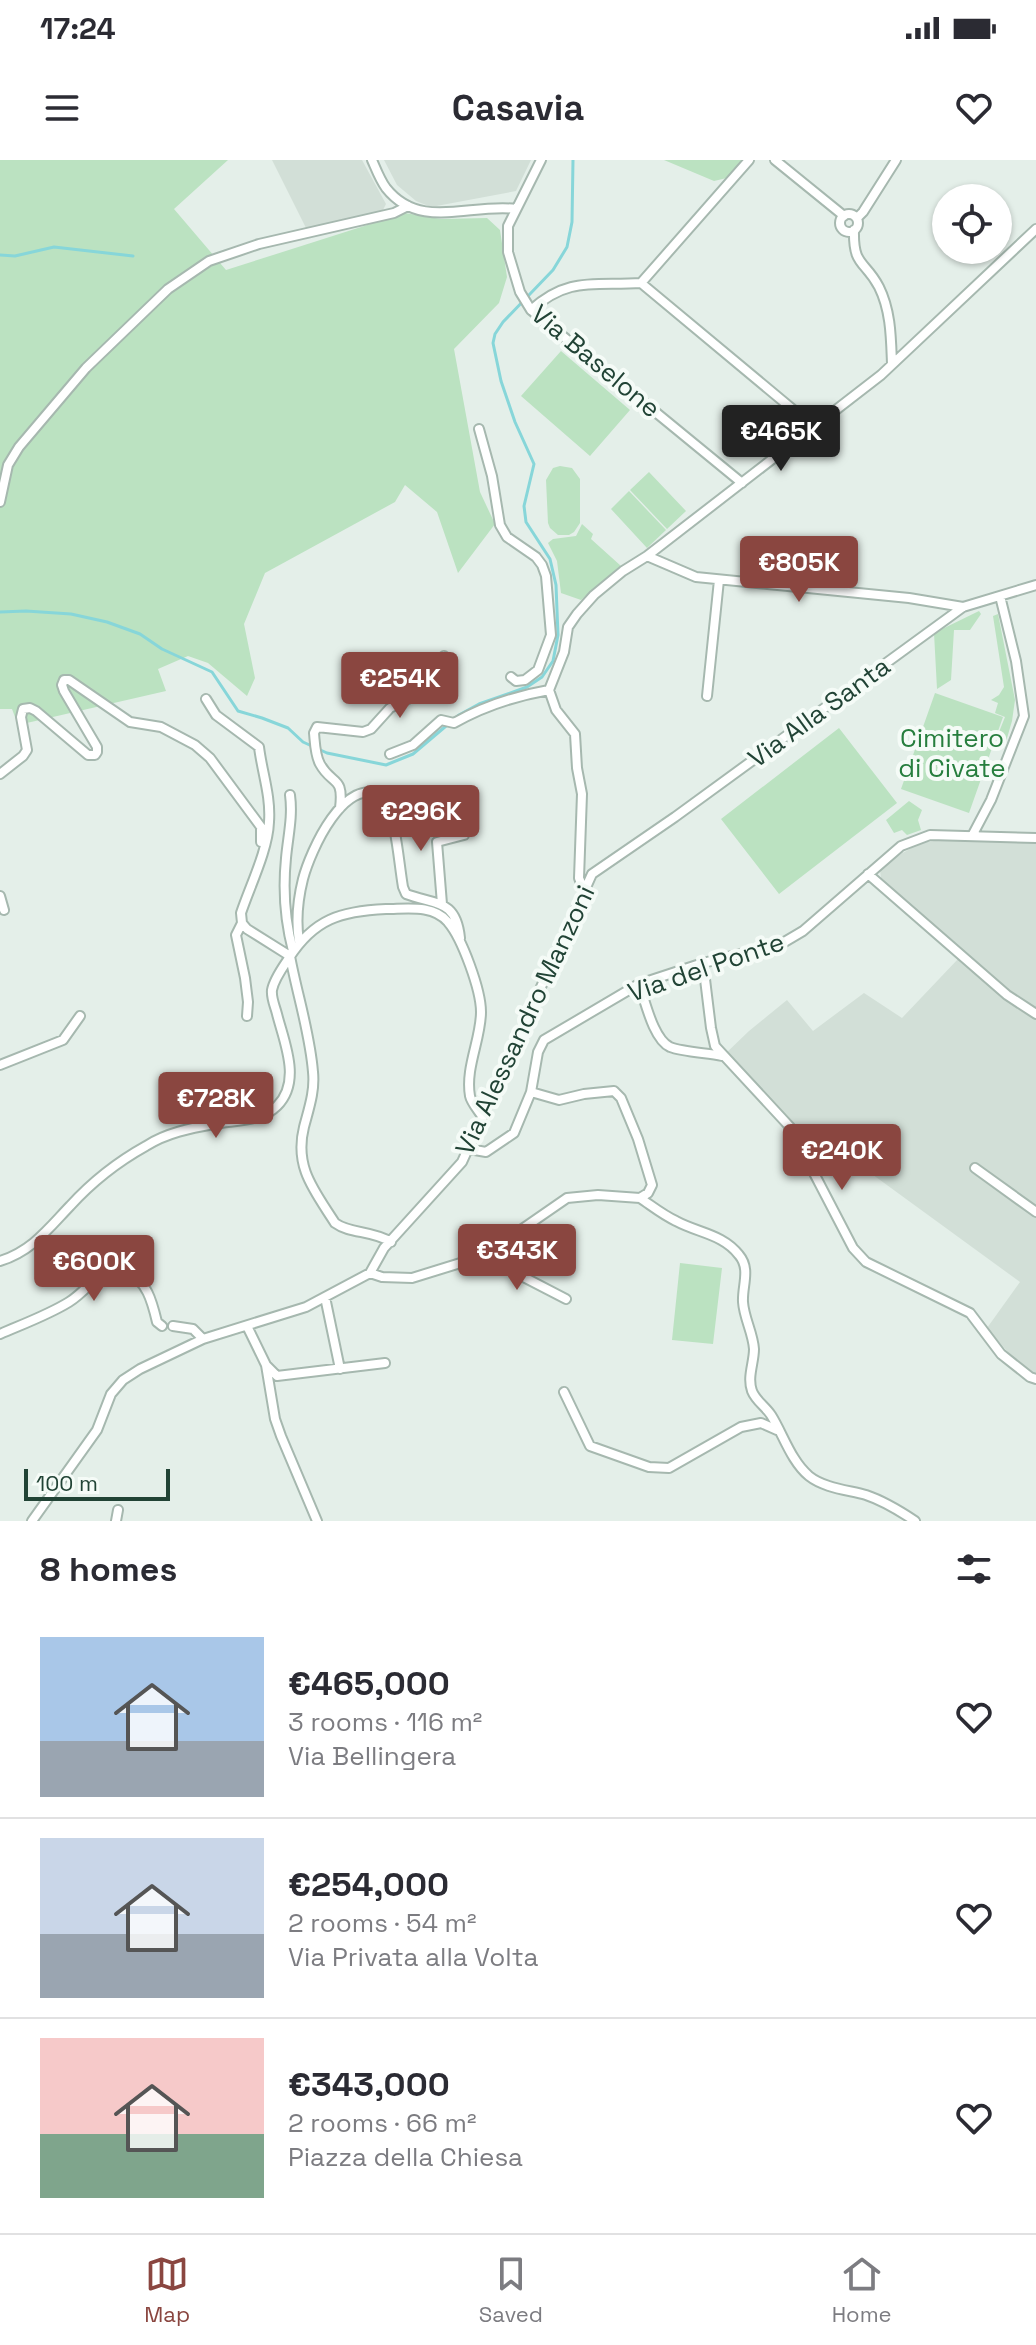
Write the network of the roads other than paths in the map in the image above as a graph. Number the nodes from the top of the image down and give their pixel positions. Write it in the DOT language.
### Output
graph roads {
  1 [pos="372,160"];
  2 [pos="541,160"];
  3 [pos="749,160"];
  4 [pos="775,160"];
  5 [pos="896,160"];
  6 [pos="408,206"];
  7 [pos="516,209"];
  8 [pos="844,216"];
  9 [pos="857,218"];
  10 [pos="1036,229"];
  11 [pos="854,230"];
  12 [pos="641,283"];
  13 [pos="530,308"];
  14 [pos="892,364"];
  15 [pos="814,427"];
  16 [pos="479,429"];
  17 [pos="742,483"];
  18 [pos="0,502"];
  19 [pos="647,556"];
  20 [pos="719,580"];
  21 [pos="1036,585"];
  22 [pos="1000,596"];
  23 [pos="963,607"];
  24 [pos="559,635"];
  25 [pos="444,656"];
  26 [pos="511,677"];
  27 [pos="549,690"];
  28 [pos="707,696"];
  29 [pos="206,699"];
  30 [pos="390,754"];
  31 [pos="0,774"];
  32 [pos="290,795"];
  33 [pos="340,809"];
  34 [pos="459,812"];
  35 [pos="675,817"];
  36 [pos="972,836"];
  37 [pos="1036,838"];
  38 [pos="258,863"];
  39 [pos="868,874"];
  40 [pos="584,891"];
  41 [pos="0,896"];
  42 [pos="442,904"];
  43 [pos="4,910"];
  44 [pos="242,923"];
  45 [pos="299,941"];
  46 [pos="461,941"];
  47 [pos="292,954"];
  48 [pos="703,963"];
  49 [pos="639,984"];
  50 [pos="1036,1014"];
  51 [pos="80,1016"];
  52 [pos="247,1016"];
  53 [pos="723,1056"];
  54 [pos="0,1065"];
  55 [pos="531,1092"];
  56 [pos="482,1116"];
  57 [pos="469,1149"];
  58 [pos="975,1168"];
  59 [pos="644,1196"];
  60 [pos="1036,1212"];
  61 [pos="391,1242"];
  62 [pos="483,1256"];
  63 [pos="0,1261"];
  64 [pos="370,1273"];
  65 [pos="325,1297"];
  66 [pos="566,1299"];
  67 [pos="162,1326"];
  68 [pos="173,1326"];
  69 [pos="247,1326"];
  70 [pos="0,1334"];
  71 [pos="203,1339"];
  72 [pos="385,1363"];
  73 [pos="266,1365"];
  74 [pos="340,1369"];
  75 [pos="1036,1379"];
  76 [pos="564,1392"];
  77 [pos="777,1430"];
  78 [pos="118,1510"];
  79 [pos="32,1521"];
  80 [pos="116,1521"];
  81 [pos="317,1521"];
  82 [pos="915,1521"];
  1 -- 6 [label="street"];
  2 -- 7 [label="street, Via Baselone"];
  3 -- 12 [label="street"];
  4 -- 8 [label="street"];
  5 -- 9 [label="street"];
  6 -- 7 [label="street"];
  6 -- 18 [label="street"];
  7 -- 13 [label="street, Via Baselone"];
  8 -- 9 [label="street"];
  8 -- 11 [label="street"];
  9 -- 11 [label="street"];
  10 -- 14 [label="street"];
  11 -- 14 [label="street"];
  12 -- 13 [label="street"];
  12 -- 15 [label="street"];
  13 -- 17 [label="street, Via Baselone"];
  14 -- 15 [label="street"];
  15 -- 17 [label="street"];
  16 -- 24 [label="street"];
  17 -- 19 [label="street"];
  19 -- 20 [label="street"];
  19 -- 24 [label="street"];
  20 -- 23 [label="street"];
  20 -- 28 [label="street"];
  21 -- 22 [label="street"];
  22 -- 23 [label="street"];
  22 -- 36 [label="street"];
  23 -- 35 [label="street, Via Alla Santa"];
  24 -- 26 [label="street"];
  24 -- 27 [label="street"];
  25 -- 33 [label="street"];
  27 -- 30 [label="street"];
  27 -- 40 [label="street"];
  29 -- 38 [label="street"];
  31 -- 38 [label="street"];
  32 -- 47 [label="street"];
  33 -- 42 [label="street"];
  33 -- 45 [label="street"];
  34 -- 42 [label="street"];
  35 -- 40 [label="street, Via Alessandro Manzoni"];
  36 -- 37 [label="street, Via del Ponte"];
  36 -- 39 [label="street, Via del Ponte"];
  38 -- 44 [label="street"];
  39 -- 48 [label="street, Via del Ponte"];
  39 -- 50 [label="street"];
  40 -- 56 [label="street, Via Alessandro Manzoni"];
  41 -- 43 [label="street"];
  42 -- 46 [label="street"];
  44 -- 47 [label="street"];
  44 -- 52 [label="street"];
  45 -- 46 [label="street"];
  45 -- 47 [label="street"];
  46 -- 56 [label="street"];
  47 -- 61 [label="street"];
  47 -- 63 [label="street"];
  48 -- 49 [label="street, Via del Ponte"];
  48 -- 53 [label="street"];
  49 -- 53 [label="street"];
  49 -- 55 [label="street, Via del Ponte"];
  51 -- 54 [label="street"];
  53 -- 75 [label="street"];
  55 -- 57 [label="street"];
  55 -- 59 [label="street"];
  56 -- 57 [label="street, Via Alessandro Manzoni"];
  57 -- 61 [label="street, Via Alessandro Manzoni"];
  58 -- 60 [label="street"];
  59 -- 62 [label="street"];
  59 -- 77 [label="street"];
  61 -- 64 [label="street, Via Alessandro Manzoni"];
  62 -- 64 [label="street"];
  62 -- 66 [label="street"];
  64 -- 65 [label="street"];
  65 -- 69 [label="street"];
  65 -- 74 [label="street"];
  67 -- 70 [label="street"];
  68 -- 71 [label="street"];
  69 -- 71 [label="street"];
  69 -- 73 [label="street"];
  71 -- 79 [label="street"];
  72 -- 74 [label="street"];
  73 -- 74 [label="street"];
  73 -- 81 [label="street"];
  76 -- 77 [label="street"];
  77 -- 82 [label="street"];
  78 -- 80 [label="street"];
}
